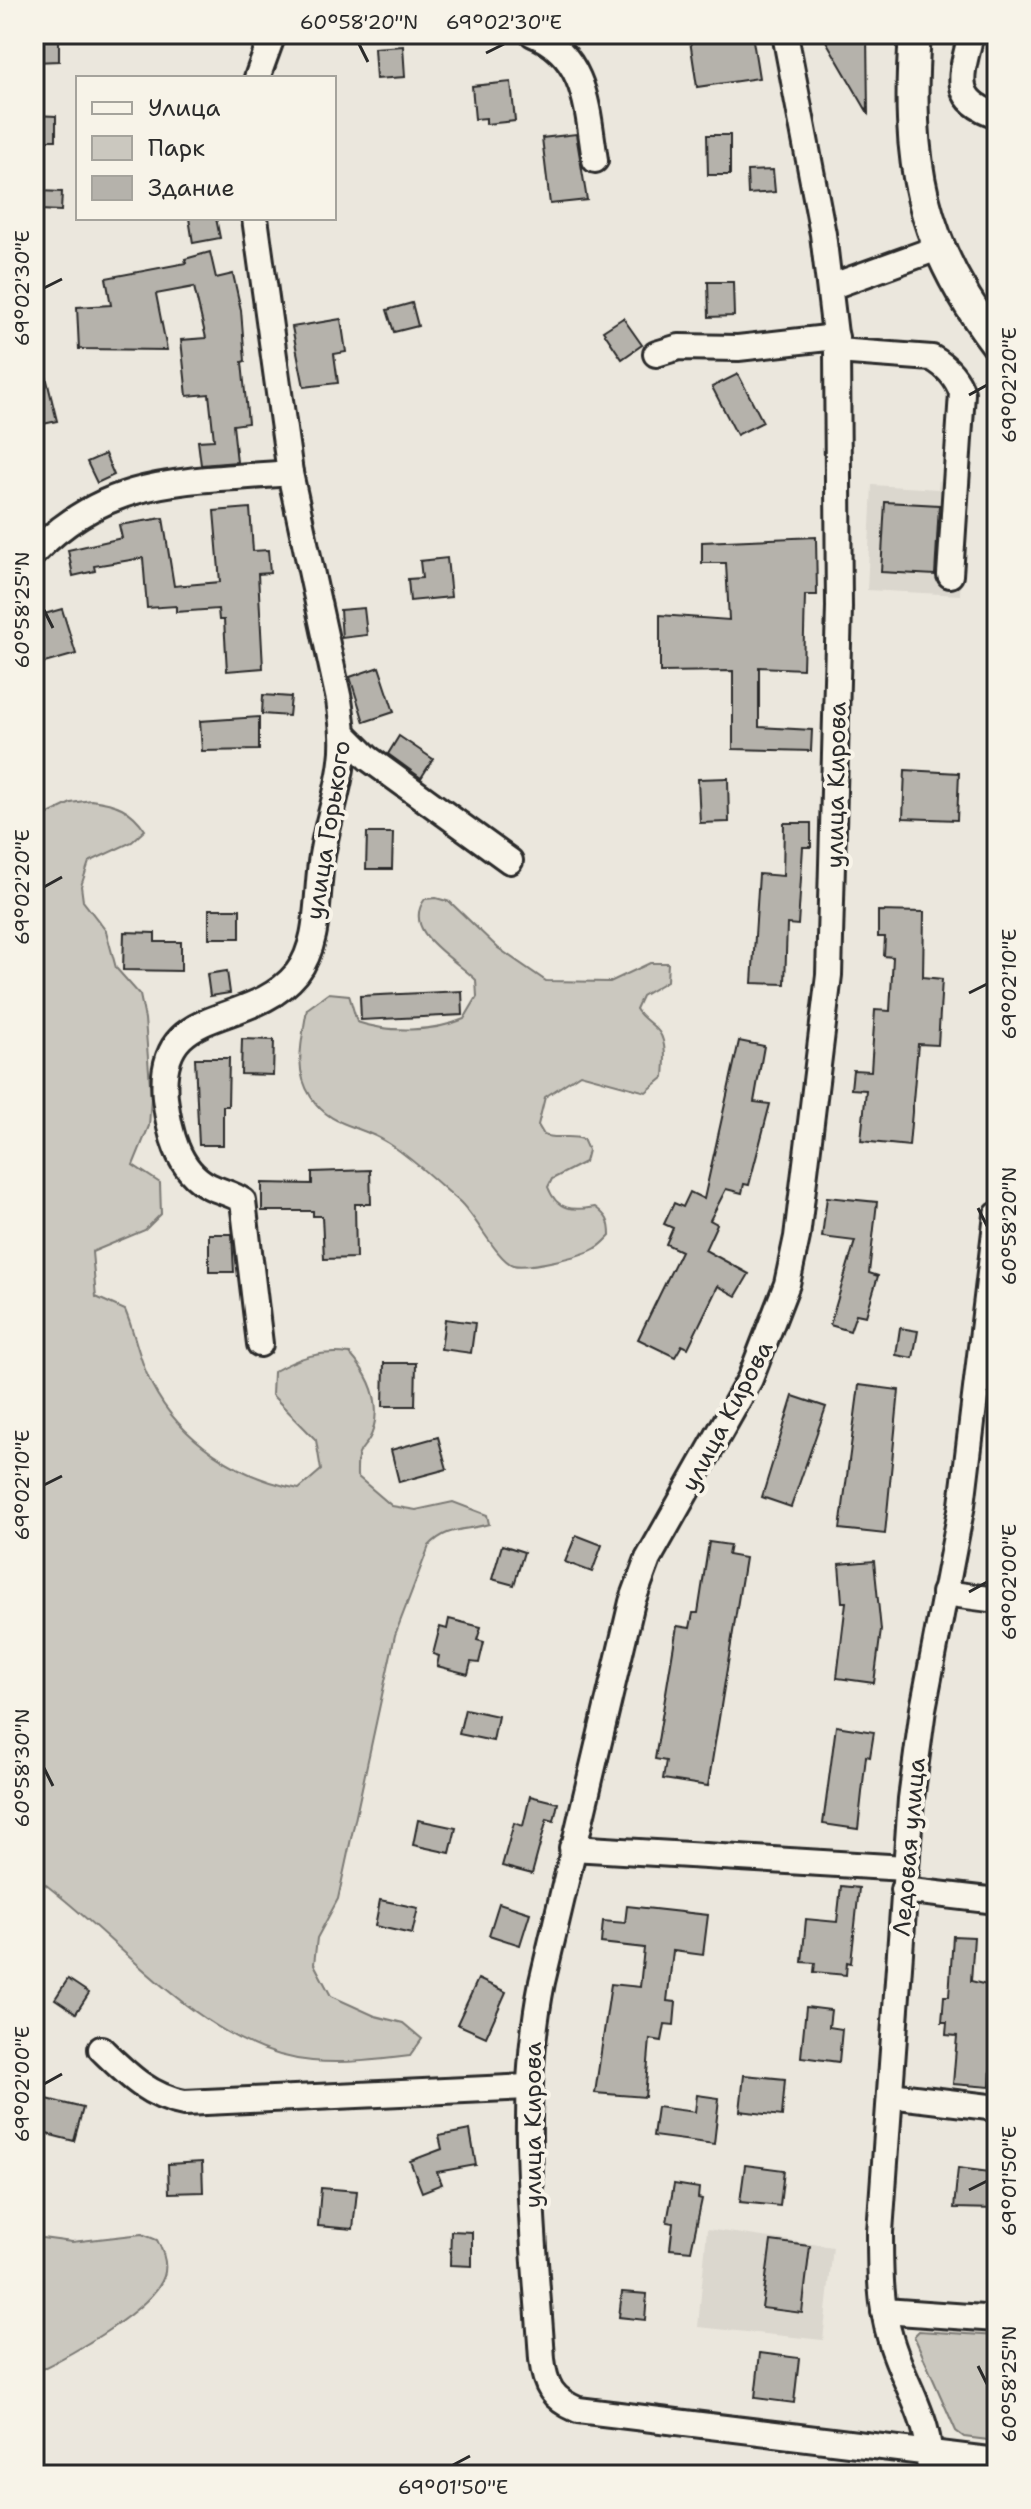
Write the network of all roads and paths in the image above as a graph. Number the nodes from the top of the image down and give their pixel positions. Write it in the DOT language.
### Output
graph roads {
  1 [pos="273,34"];
  2 [pos="533,34"];
  3 [pos="785,34"];
  4 [pos="915,34"];
  5 [pos="971,34"];
  6 [pos="258,76"];
  7 [pos="997,115"];
  8 [pos="595,160"];
  9 [pos="255,220"];
  10 [pos="938,248"];
  11 [pos="830,287"];
  12 [pos="837,344"];
  13 [pos="997,344"];
  14 [pos="656,354"];
  15 [pos="290,473"];
  16 [pos="34,553"];
  17 [pos="950,575"];
  18 [pos="344,734"];
  19 [pos="510,861"];
  20 [pos="997,1215"];
  21 [pos="260,1344"];
  22 [pos="944,1593"];
  23 [pos="997,1600"];
  24 [pos="572,1848"];
  25 [pos="904,1879"];
  26 [pos="997,1901"];
  27 [pos="101,2049"];
  28 [pos="528,2087"];
  29 [pos="890,2095"];
  30 [pos="997,2108"];
  31 [pos="884,2311"];
  32 [pos="997,2319"];
  33 [pos="997,2461"];
  34 [pos="931,2463"];
  1 -- 6 [label="street"];
  2 -- 8 [label="street"];
  3 -- 11 [label="street, улица Кирова"];
  4 -- 10 [label="main road"];
  5 -- 7 [label="street"];
  9 -- 15 [label="street, улица Горького"];
  10 -- 11 [label="street"];
  10 -- 13 [label="main road"];
  11 -- 12 [label="street, улица Кирова"];
  12 -- 14 [label="street"];
  12 -- 17 [label="street"];
  12 -- 24 [label="street, улица Кирова"];
  15 -- 16 [label="street"];
  15 -- 18 [label="street, улица Горького"];
  18 -- 19 [label="street"];
  18 -- 21 [label="street, улица Горького"];
  20 -- 22 [label="street, Ледовая улица"];
  22 -- 23 [label="street"];
  22 -- 25 [label="street, Ледовая улица"];
  24 -- 25 [label="street"];
  24 -- 28 [label="street, улица Кирова"];
  25 -- 26 [label="street"];
  25 -- 29 [label="street, Ледовая улица"];
  27 -- 28 [label="street"];
  28 -- 34 [label="street, улица Кирова"];
  29 -- 30 [label="street"];
  29 -- 31 [label="street, Ледовая улица"];
  31 -- 32 [label="street"];
  31 -- 34 [label="street, Ледовая улица"];
  33 -- 34 [label="street"];
}
